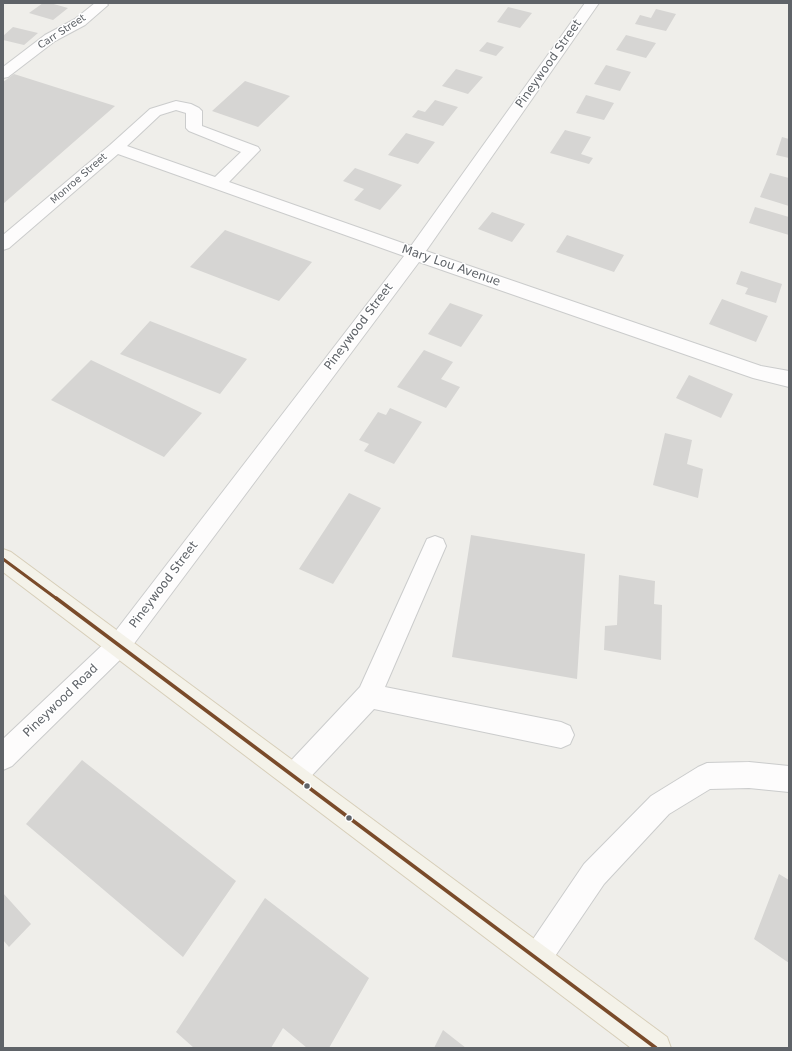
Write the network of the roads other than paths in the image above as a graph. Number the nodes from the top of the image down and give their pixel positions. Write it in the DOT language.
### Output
graph roads {
  1 [pos="592,3"];
  2 [pos="101,5"];
  3 [pos="3,74"];
  4 [pos="116,148"];
  5 [pos="218,184"];
  6 [pos="3,244"];
  7 [pos="415,254"];
  8 [pos="789,379"];
  9 [pos="436,546"];
  10 [pos="3,559"];
  11 [pos="119,645"];
  12 [pos="369,696"];
  13 [pos="560,735"];
  14 [pos="3,757"];
  15 [pos="294,776"];
  16 [pos="789,779"];
  17 [pos="537,958"];
  18 [pos="656,1048"];
  1 -- 7 [label="street, Pineywood Street"];
  2 -- 3 [label="street, Carr Street"];
  4 -- 5 [label="street, Mary Lou Avenue"];
  4 -- 5 [label="street, Monroe Street"];
  4 -- 6 [label="street, Monroe Street"];
  5 -- 7 [label="street, Mary Lou Avenue"];
  7 -- 8 [label="street, Mary Lou Avenue"];
  7 -- 11 [label="street, Pineywood Street"];
  9 -- 12 [label="street"];
  10 -- 11 [label="main road"];
  11 -- 14 [label="street, Pineywood Road"];
  11 -- 15 [label="main road"];
  12 -- 13 [label="street"];
  12 -- 15 [label="street"];
  15 -- 17 [label="main road"];
  16 -- 17 [label="street"];
  17 -- 18 [label="main road"];
}
